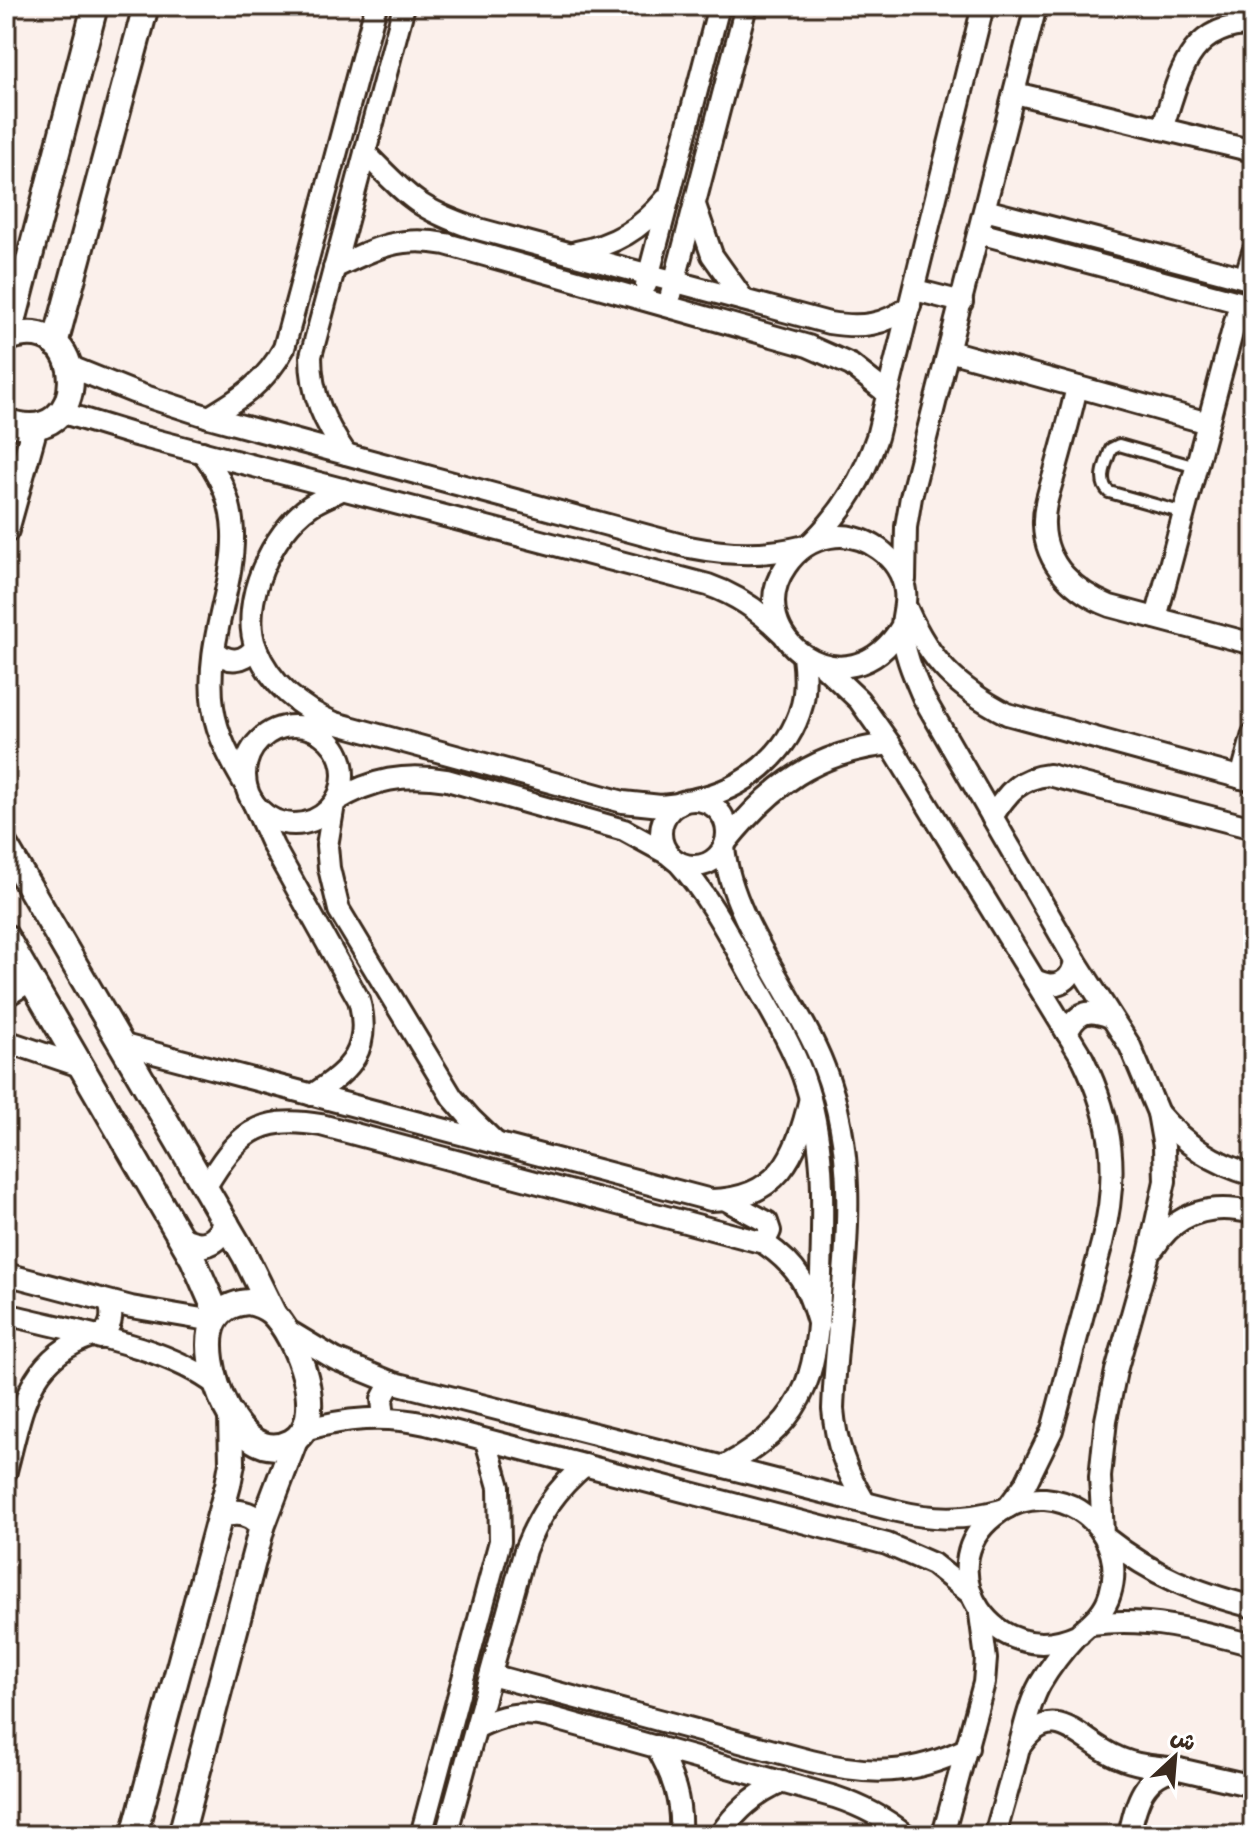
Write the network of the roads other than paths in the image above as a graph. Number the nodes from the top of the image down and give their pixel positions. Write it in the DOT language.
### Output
graph roads {
  1 [pos="95,6"];
  2 [pos="146,6"];
  3 [pos="376,6"];
  4 [pos="404,6"];
  5 [pos="719,6"];
  6 [pos="746,6"];
  7 [pos="983,6"];
  8 [pos="1036,6"];
  9 [pos="1253,25"];
  10 [pos="371,26"];
  11 [pos="396,32"];
  12 [pos="1015,93"];
  13 [pos="1162,129"];
  14 [pos="1253,151"];
  15 [pos="365,153"];
  16 [pos="669,196"];
  17 [pos="695,204"];
  18 [pos="985,210"];
  19 [pos="441,216"];
  20 [pos="979,233"];
  21 [pos="434,242"];
  22 [pos="1253,252"];
  23 [pos="571,253"];
  24 [pos="334,268"];
  25 [pos="649,274"];
  26 [pos="1249,279"];
  27 [pos="675,281"];
  28 [pos="912,298"];
  29 [pos="642,300"];
  30 [pos="744,300"];
  31 [pos="962,302"];
  32 [pos="1247,305"];
  33 [pos="668,306"];
  34 [pos="8,338"];
  35 [pos="55,344"];
  36 [pos="284,348"];
  37 [pos="949,351"];
  38 [pos="311,356"];
  39 [pos="71,367"];
  40 [pos="1077,387"];
  41 [pos="888,394"];
  42 [pos="60,412"];
  43 [pos="209,417"];
  44 [pos="6,421"];
  45 [pos="1208,423"];
  46 [pos="35,426"];
  47 [pos="202,452"];
  48 [pos="346,454"];
  49 [pos="1196,467"];
  50 [pos="343,489"];
  51 [pos="1184,513"];
  52 [pos="6,530"];
  53 [pos="809,544"];
  54 [pos="689,547"];
  55 [pos="681,577"];
  56 [pos="905,607"];
  57 [pos="1156,618"];
  58 [pos="783,634"];
  59 [pos="1253,644"];
  60 [pos="256,647"];
  61 [pos="215,650"];
  62 [pos="812,660"];
  63 [pos="299,704"];
  64 [pos="335,723"];
  65 [pos="311,729"];
  66 [pos="1253,734"];
  67 [pos="890,744"];
  68 [pos="1247,779"];
  69 [pos="250,794"];
  70 [pos="685,802"];
  71 [pos="335,803"];
  72 [pos="992,817"];
  73 [pos="1253,828"];
  74 [pos="725,844"];
  75 [pos="6,847"];
  76 [pos="673,858"];
  77 [pos="6,937"];
  78 [pos="1075,960"];
  79 [pos="26,973"];
  80 [pos="1035,980"];
  81 [pos="6,996"];
  82 [pos="1110,1017"];
  83 [pos="1067,1033"];
  84 [pos="6,1041"];
  85 [pos="120,1044"];
  86 [pos="80,1066"];
  87 [pos="304,1093"];
  88 [pos="810,1098"];
  89 [pos="1158,1113"];
  90 [pos="287,1121"];
  91 [pos="500,1145"];
  92 [pos="1253,1175"];
  93 [pos="205,1188"];
  94 [pos="726,1200"];
  95 [pos="1253,1213"];
  96 [pos="226,1223"];
  97 [pos="182,1239"];
  98 [pos="764,1243"];
  99 [pos="1149,1254"];
  100 [pos="6,1274"];
  101 [pos="109,1302"];
  102 [pos="6,1314"];
  103 [pos="216,1319"];
  104 [pos="277,1320"];
  105 [pos="819,1326"];
  106 [pos="96,1337"];
  107 [pos="810,1378"];
  108 [pos="391,1382"];
  109 [pos="834,1385"];
  110 [pos="219,1387"];
  111 [pos="6,1395"];
  112 [pos="23,1407"];
  113 [pos="231,1415"];
  114 [pos="384,1418"];
  115 [pos="300,1435"];
  116 [pos="486,1441"];
  117 [pos="585,1465"];
  118 [pos="725,1466"];
  119 [pos="6,1471"];
  120 [pos="868,1502"];
  121 [pos="1005,1508"];
  122 [pos="220,1516"];
  123 [pos="262,1527"];
  124 [pos="1104,1535"];
  125 [pos="863,1537"];
  126 [pos="500,1541"];
  127 [pos="525,1550"];
  128 [pos="976,1602"];
  129 [pos="1253,1607"];
  130 [pos="1085,1629"];
  131 [pos="1253,1645"];
  132 [pos="491,1675"];
  133 [pos="476,1728"];
  134 [pos="656,1746"];
  135 [pos="968,1748"];
  136 [pos="1019,1748"];
  137 [pos="811,1761"];
  138 [pos="1179,1769"];
  139 [pos="783,1782"];
  140 [pos="1253,1786"];
  141 [pos="804,1788"];
  142 [pos="134,1835"];
  143 [pos="181,1835"];
  144 [pos="421,1835"];
  145 [pos="446,1835"];
  146 [pos="680,1835"];
  147 [pos="720,1835"];
  148 [pos="906,1835"];
  149 [pos="943,1835"];
  150 [pos="995,1835"];
  151 [pos="1129,1835"];
  1 -- 34 [label="street"];
  2 -- 35 [label="street"];
  3 -- 10 [label="street"];
  4 -- 11 [label="street"];
  5 -- 16 [label="street"];
  6 -- 17 [label="street"];
  7 -- 28 [label="street"];
  8 -- 12 [label="street"];
  9 -- 13 [label="street"];
  10 -- 11 [label="street"];
  10 -- 36 [label="street"];
  11 -- 15 [label="street"];
  12 -- 13 [label="street"];
  12 -- 18 [label="street"];
  13 -- 14 [label="street"];
  15 -- 19 [label="street"];
  15 -- 24 [label="street"];
  16 -- 23 [label="street"];
  16 -- 25 [label="street"];
  17 -- 27 [label="street"];
  17 -- 30 [label="street"];
  18 -- 20 [label="street"];
  18 -- 26 [label="street"];
  19 -- 21 [label="street"];
  19 -- 23 [label="street"];
  20 -- 31 [label="street"];
  20 -- 32 [label="street"];
  21 -- 24 [label="street"];
  21 -- 29 [label="street"];
  22 -- 26 [label="street"];
  23 -- 25 [label="street"];
  24 -- 38 [label="street"];
  25 -- 27 [label="street"];
  25 -- 29 [label="street"];
  27 -- 30 [label="street"];
  27 -- 33 [label="street"];
  28 -- 30 [label="street"];
  28 -- 31 [label="street"];
  28 -- 41 [label="street"];
  29 -- 33 [label="street"];
  31 -- 37 [label="street"];
  32 -- 45 [label="street"];
  33 -- 41 [label="street"];
  34 -- 35 [label="street"];
  35 -- 39 [label="street"];
  36 -- 38 [label="street"];
  36 -- 43 [label="street"];
  37 -- 40 [label="street"];
  37 -- 56 [label="street"];
  38 -- 48 [label="street"];
  39 -- 42 [label="street"];
  39 -- 43 [label="street"];
  40 -- 45 [label="street"];
  40 -- 57 [label="street"];
  41 -- 53 [label="street"];
  42 -- 46 [label="street"];
  42 -- 47 [label="street"];
  43 -- 48 [label="street"];
  44 -- 46 [label="street"];
  45 -- 49 [label="street"];
  46 -- 52 [label="street"];
  47 -- 50 [label="street"];
  47 -- 61 [label="street"];
  48 -- 54 [label="street"];
  49 -- 51 [label="street"];
  49 -- 51 [label="lane"];
  50 -- 55 [label="street"];
  50 -- 60 [label="street"];
  51 -- 57 [label="street"];
  53 -- 54 [label="street"];
  53 -- 56 [label="street"];
  53 -- 58 [label="street"];
  54 -- 55 [label="street"];
  55 -- 58 [label="street"];
  56 -- 62 [label="street"];
  56 -- 68 [label="street"];
  56 -- 72 [label="street"];
  57 -- 59 [label="street"];
  58 -- 62 [label="street"];
  60 -- 61 [label="street"];
  60 -- 63 [label="street"];
  61 -- 69 [label="street"];
  62 -- 67 [label="street"];
  62 -- 70 [label="street"];
  63 -- 64 [label="street"];
  63 -- 65 [label="street"];
  64 -- 65 [label="street"];
  64 -- 70 [label="street"];
  65 -- 69 [label="street"];
  65 -- 71 [label="street"];
  66 -- 68 [label="street"];
  67 -- 74 [label="street"];
  67 -- 80 [label="street"];
  69 -- 71 [label="street"];
  69 -- 87 [label="street"];
  70 -- 74 [label="street"];
  70 -- 76 [label="street"];
  71 -- 76 [label="street"];
  71 -- 91 [label="street"];
  72 -- 73 [label="street"];
  72 -- 78 [label="street"];
  74 -- 76 [label="street"];
  74 -- 109 [label="street"];
  75 -- 85 [label="street"];
  76 -- 88 [label="street"];
  77 -- 79 [label="street"];
  78 -- 80 [label="street"];
  78 -- 82 [label="street"];
  79 -- 81 [label="street"];
  79 -- 86 [label="street"];
  80 -- 83 [label="street"];
  82 -- 83 [label="street"];
  82 -- 89 [label="street"];
  83 -- 121 [label="street"];
  84 -- 86 [label="street"];
  85 -- 87 [label="street"];
  85 -- 93 [label="street"];
  86 -- 97 [label="street"];
  87 -- 90 [label="street"];
  87 -- 91 [label="street"];
  88 -- 94 [label="street"];
  88 -- 105 [label="street"];
  89 -- 92 [label="street"];
  89 -- 99 [label="street"];
  90 -- 93 [label="street"];
  90 -- 98 [label="street"];
  91 -- 94 [label="street"];
  93 -- 96 [label="street"];
  94 -- 98 [label="street"];
  95 -- 99 [label="street"];
  96 -- 97 [label="street"];
  96 -- 104 [label="street"];
  97 -- 103 [label="street"];
  98 -- 105 [label="street"];
  99 -- 124 [label="street"];
  100 -- 101 [label="street"];
  101 -- 103 [label="street"];
  101 -- 106 [label="street"];
  102 -- 106 [label="street"];
  103 -- 104 [label="street"];
  103 -- 110 [label="street"];
  104 -- 108 [label="street"];
  104 -- 115 [label="street"];
  105 -- 107 [label="street"];
  106 -- 110 [label="street"];
  106 -- 112 [label="street"];
  107 -- 109 [label="street"];
  107 -- 118 [label="street"];
  108 -- 114 [label="street"];
  108 -- 118 [label="street"];
  109 -- 120 [label="street"];
  110 -- 113 [label="street"];
  111 -- 112 [label="street"];
  112 -- 119 [label="street"];
  113 -- 115 [label="street"];
  113 -- 122 [label="street"];
  114 -- 115 [label="street"];
  114 -- 116 [label="street"];
  115 -- 123 [label="street"];
  116 -- 117 [label="street"];
  116 -- 126 [label="street"];
  117 -- 125 [label="street"];
  117 -- 127 [label="street"];
  118 -- 120 [label="street"];
  120 -- 121 [label="street"];
  120 -- 125 [label="street"];
  121 -- 124 [label="street"];
  121 -- 128 [label="street"];
  122 -- 123 [label="street"];
  122 -- 142 [label="street"];
  123 -- 143 [label="street"];
  124 -- 129 [label="street"];
  124 -- 130 [label="street"];
  125 -- 128 [label="street"];
  126 -- 127 [label="street"];
  126 -- 144 [label="street"];
  127 -- 132 [label="street"];
  128 -- 130 [label="street"];
  128 -- 135 [label="street"];
  130 -- 131 [label="street"];
  130 -- 136 [label="street"];
  132 -- 133 [label="street"];
  132 -- 137 [label="street"];
  133 -- 134 [label="street"];
  133 -- 145 [label="street"];
  134 -- 139 [label="street"];
  134 -- 146 [label="street"];
  135 -- 137 [label="street"];
  135 -- 149 [label="street"];
  136 -- 138 [label="street"];
  136 -- 150 [label="street"];
  137 -- 141 [label="street"];
  138 -- 140 [label="street"];
  138 -- 151 [label="street"];
  139 -- 141 [label="street"];
  139 -- 147 [label="street"];
  141 -- 148 [label="street"];
}
